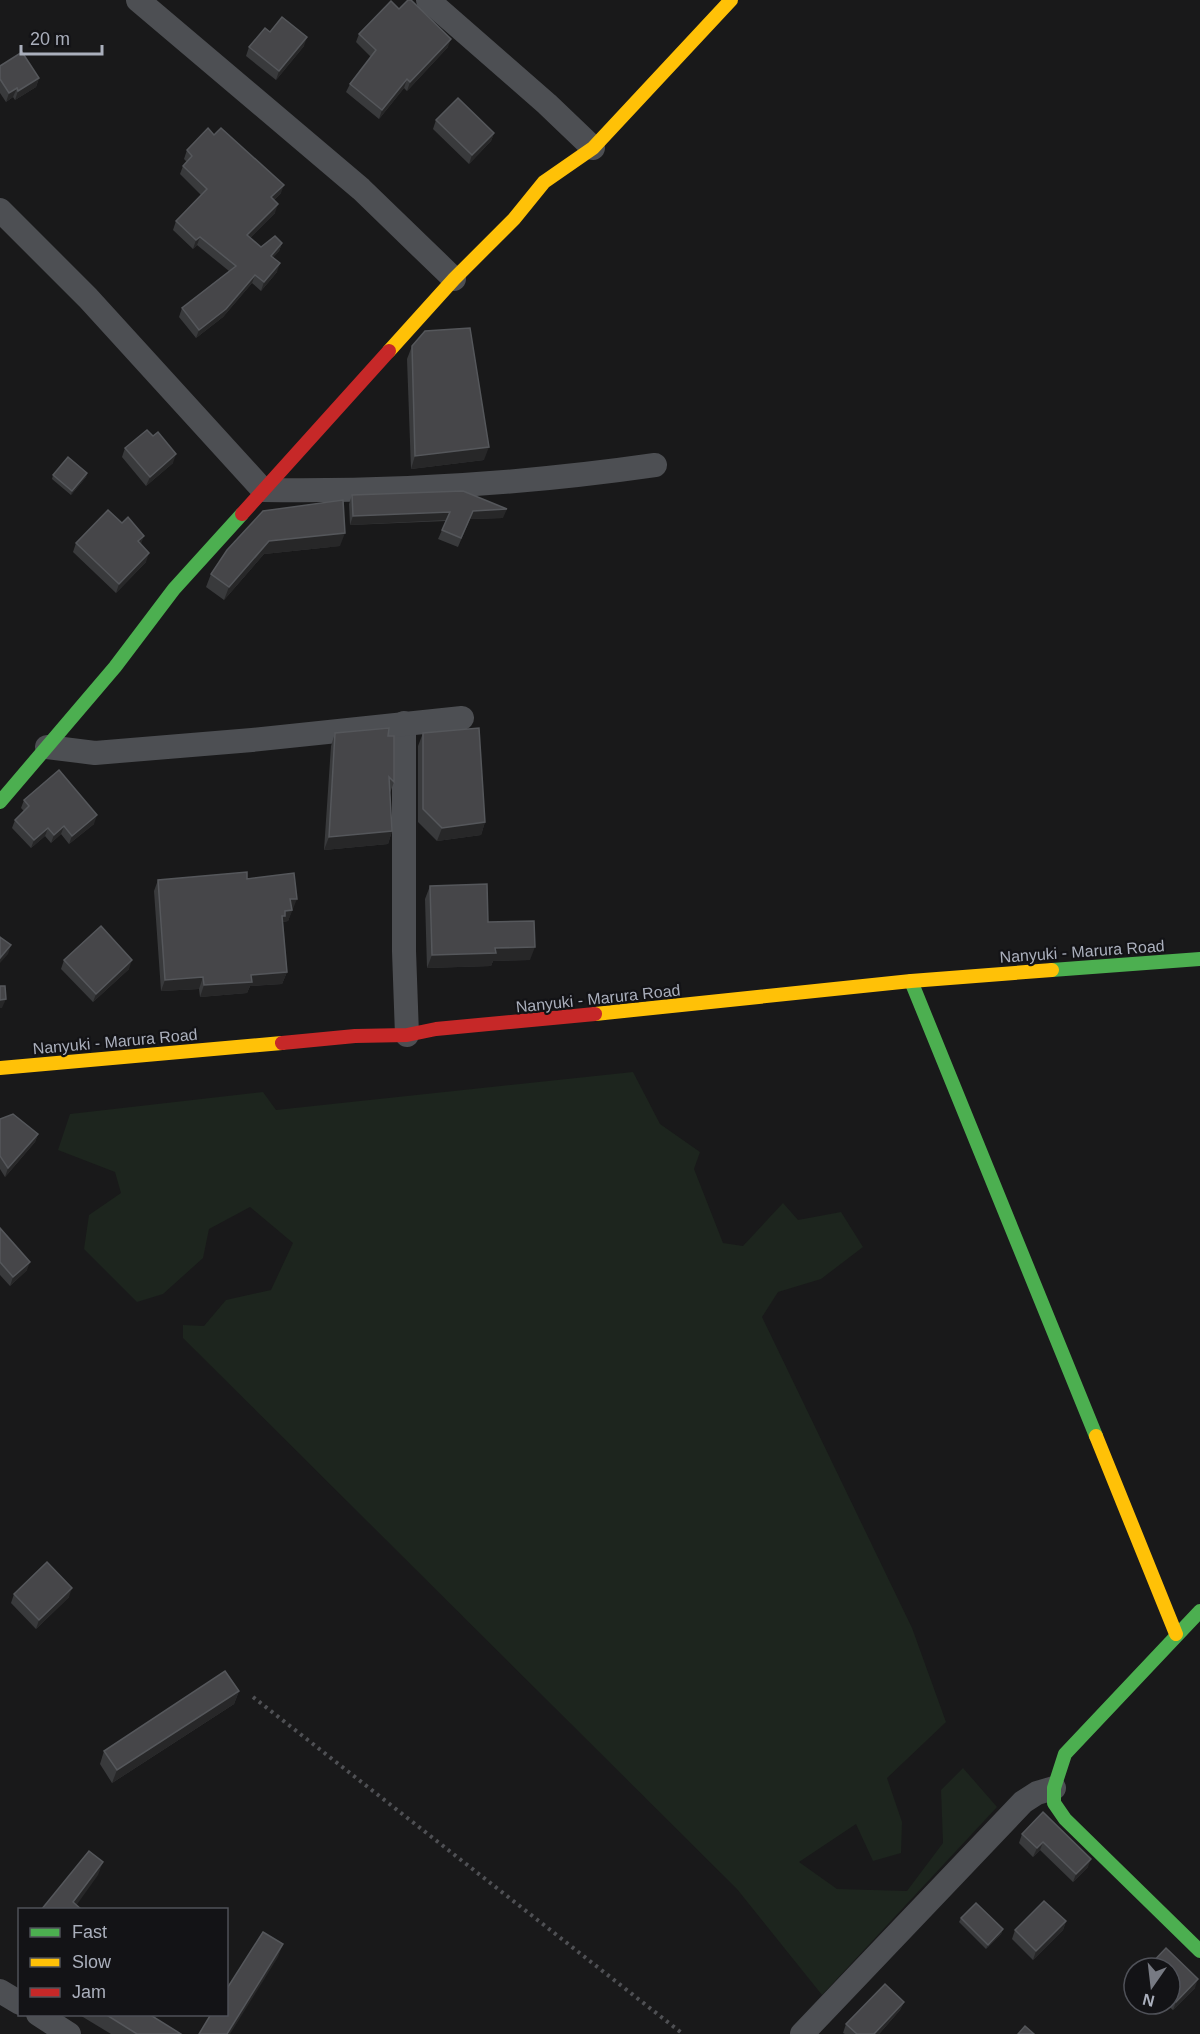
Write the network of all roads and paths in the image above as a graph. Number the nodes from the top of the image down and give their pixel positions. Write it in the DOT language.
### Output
graph roads {
  1 [pos="138,0"];
  2 [pos="428,0"];
  3 [pos="731,0"];
  4 [pos="593,148"];
  5 [pos="0,210"];
  6 [pos="454,279"];
  7 [pos="656,465"];
  8 [pos="263,490"];
  9 [pos="462,718"];
  10 [pos="404,723"];
  11 [pos="47,747"];
  12 [pos="0,802"];
  13 [pos="1200,958"];
  14 [pos="911,981"];
  15 [pos="408,1035"];
  16 [pos="0,1068"];
  17 [pos="1200,1611"];
  18 [pos="1176,1634"];
  19 [pos="253,1697"];
  20 [pos="1054,1788"];
  21 [pos="1200,1951"];
  22 [pos="0,1991"];
  23 [pos="18,2002"];
  24 [pos="41,2016"];
  25 [pos="69,2034"];
  26 [pos="683,2034"];
  27 [pos="802,2034"];
  1 -- 6 [label="street"];
  2 -- 4 [label="street"];
  3 -- 4 [label="street"];
  4 -- 6 [label="street"];
  5 -- 8 [label="street"];
  6 -- 8 [label="street"];
  7 -- 8 [label="street"];
  8 -- 11 [label="street"];
  9 -- 10 [label="street"];
  10 -- 11 [label="street"];
  10 -- 15 [label="street"];
  11 -- 12 [label="street"];
  13 -- 14 [label="street, Nanyuki - Marura Road"];
  14 -- 15 [label="street, Nanyuki - Marura Road"];
  14 -- 18 [label="street"];
  15 -- 16 [label="street, Nanyuki - Marura Road"];
  17 -- 18 [label="street"];
  18 -- 20 [label="street"];
  19 -- 26 [label="path"];
  20 -- 21 [label="street"];
  20 -- 27 [label="street"];
  22 -- 23 [label="street"];
  24 -- 25 [label="street"];
}
